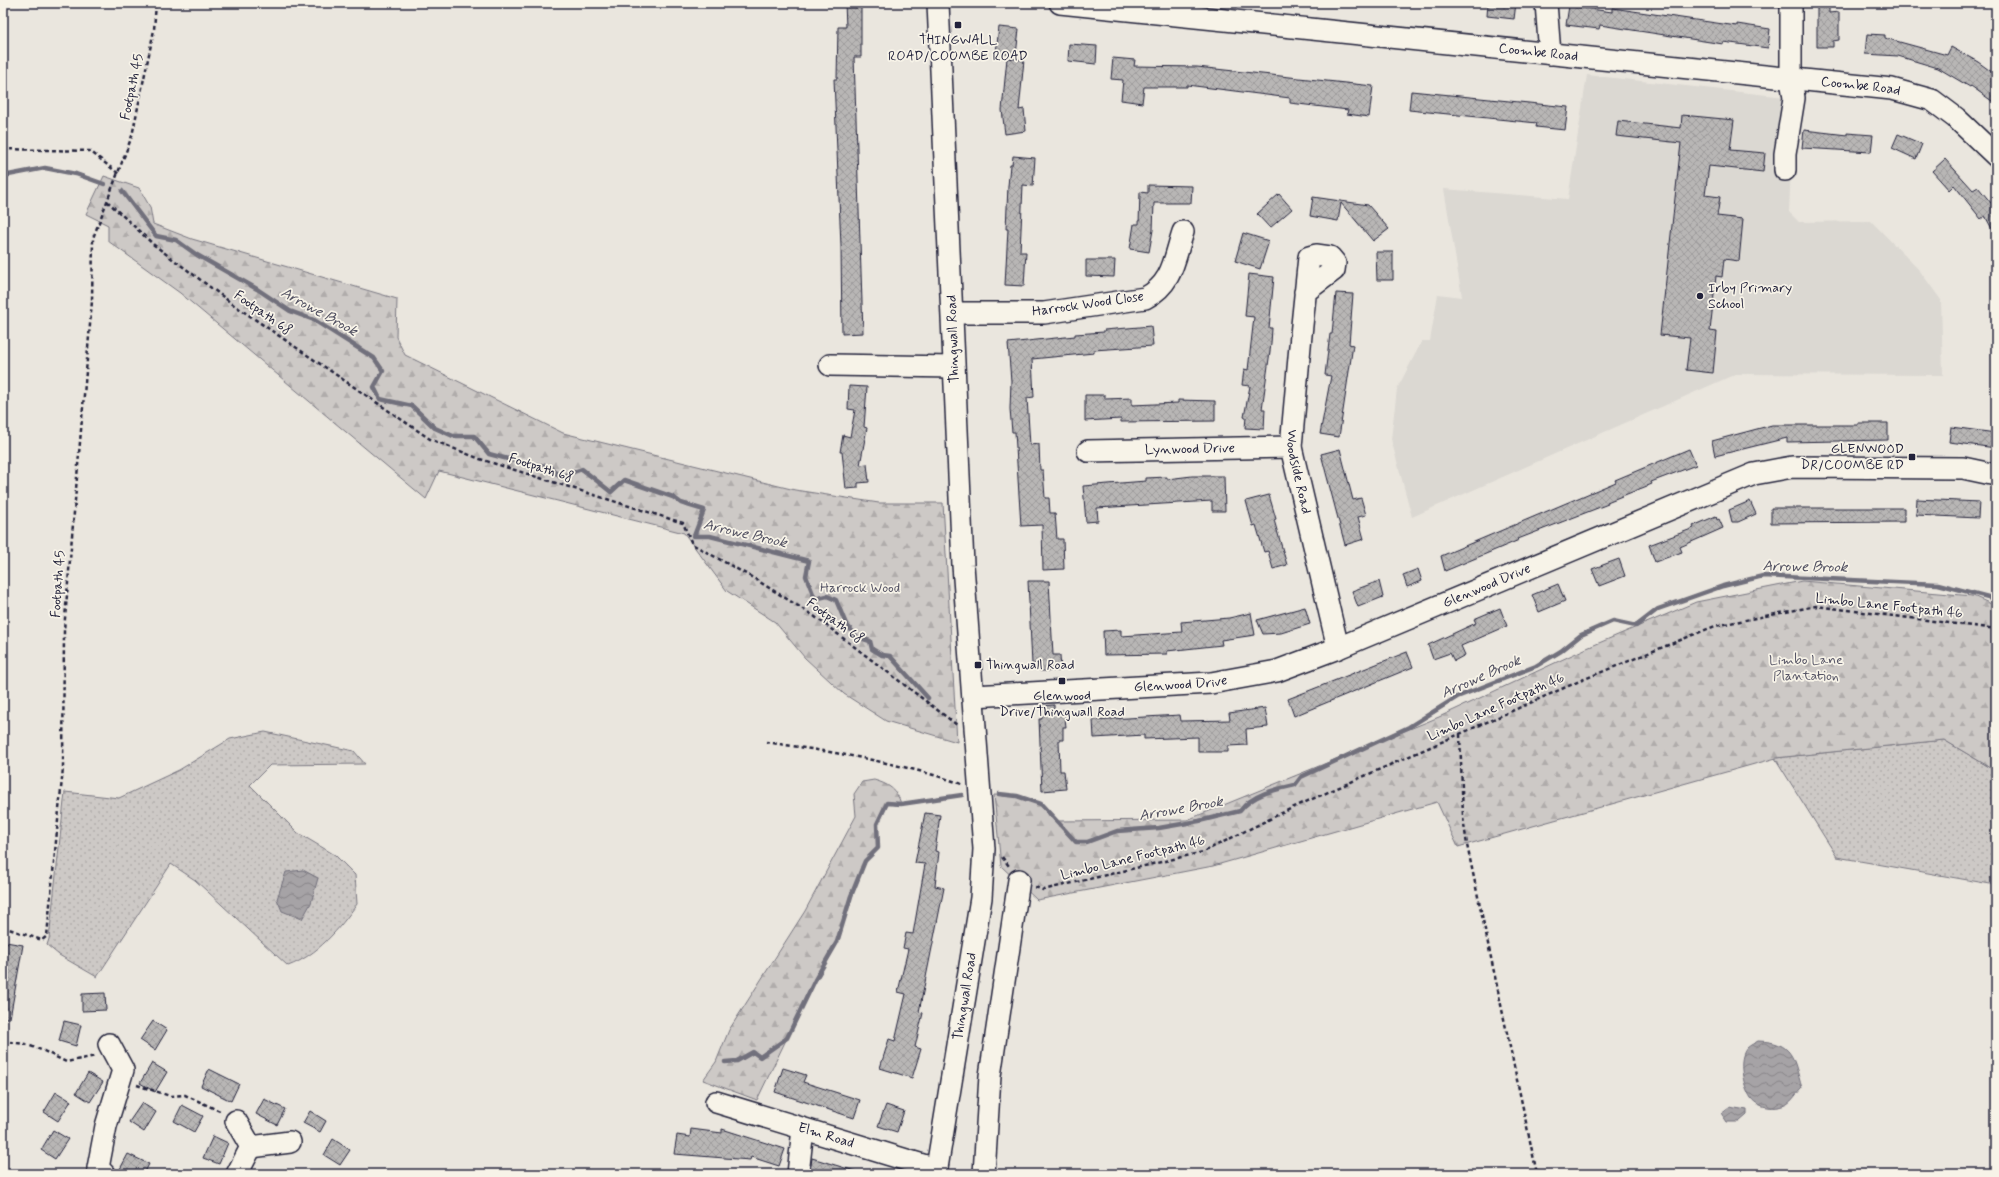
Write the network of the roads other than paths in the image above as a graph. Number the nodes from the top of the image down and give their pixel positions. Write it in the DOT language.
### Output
graph roads {
  1 [pos="938,3"];
  2 [pos="1060,3"];
  3 [pos="1546,3"];
  4 [pos="1791,3"];
  5 [pos="1550,54"];
  6 [pos="1791,78"];
  7 [pos="1996,156"];
  8 [pos="1785,170"];
  9 [pos="1183,232"];
  10 [pos="1305,292"];
  11 [pos="953,314"];
  12 [pos="830,365"];
  13 [pos="954,367"];
  14 [pos="1291,447"];
  15 [pos="1088,451"];
  16 [pos="1996,475"];
  17 [pos="1338,648"];
  18 [pos="973,696"];
  19 [pos="1019,880"];
  20 [pos="110,1047"];
  21 [pos="716,1102"];
  22 [pos="236,1121"];
  23 [pos="804,1129"];
  24 [pos="290,1142"];
  25 [pos="251,1147"];
  26 [pos="936,1172"];
  27 [pos="104,1174"];
  28 [pos="237,1174"];
  29 [pos="798,1174"];
  30 [pos="984,1174"];
  1 -- 11 [label="street, Thingwall Road"];
  2 -- 5 [label="street, Coombe Road"];
  3 -- 5 [label="street"];
  4 -- 6 [label="street"];
  5 -- 6 [label="street, Coombe Road"];
  6 -- 7 [label="street, Coombe Road"];
  6 -- 8 [label="street"];
  9 -- 11 [label="street, Harrock Wood Close"];
  10 -- 14 [label="street, Woodside Road"];
  11 -- 13 [label="street, Thingwall Road"];
  12 -- 13 [label="street"];
  13 -- 18 [label="street, Thingwall Road"];
  14 -- 15 [label="street, Lynwood Drive"];
  14 -- 17 [label="street, Woodside Road"];
  16 -- 17 [label="street, Glenwood Drive"];
  17 -- 18 [label="street, Glenwood Drive"];
  18 -- 26 [label="street, Thingwall Road"];
  19 -- 30 [label="street"];
  20 -- 27 [label="street"];
  21 -- 23 [label="street, Elm Road"];
  22 -- 25 [label="street"];
  23 -- 26 [label="street, Elm Road"];
  23 -- 29 [label="street"];
  24 -- 25 [label="street"];
  25 -- 28 [label="street"];
}
